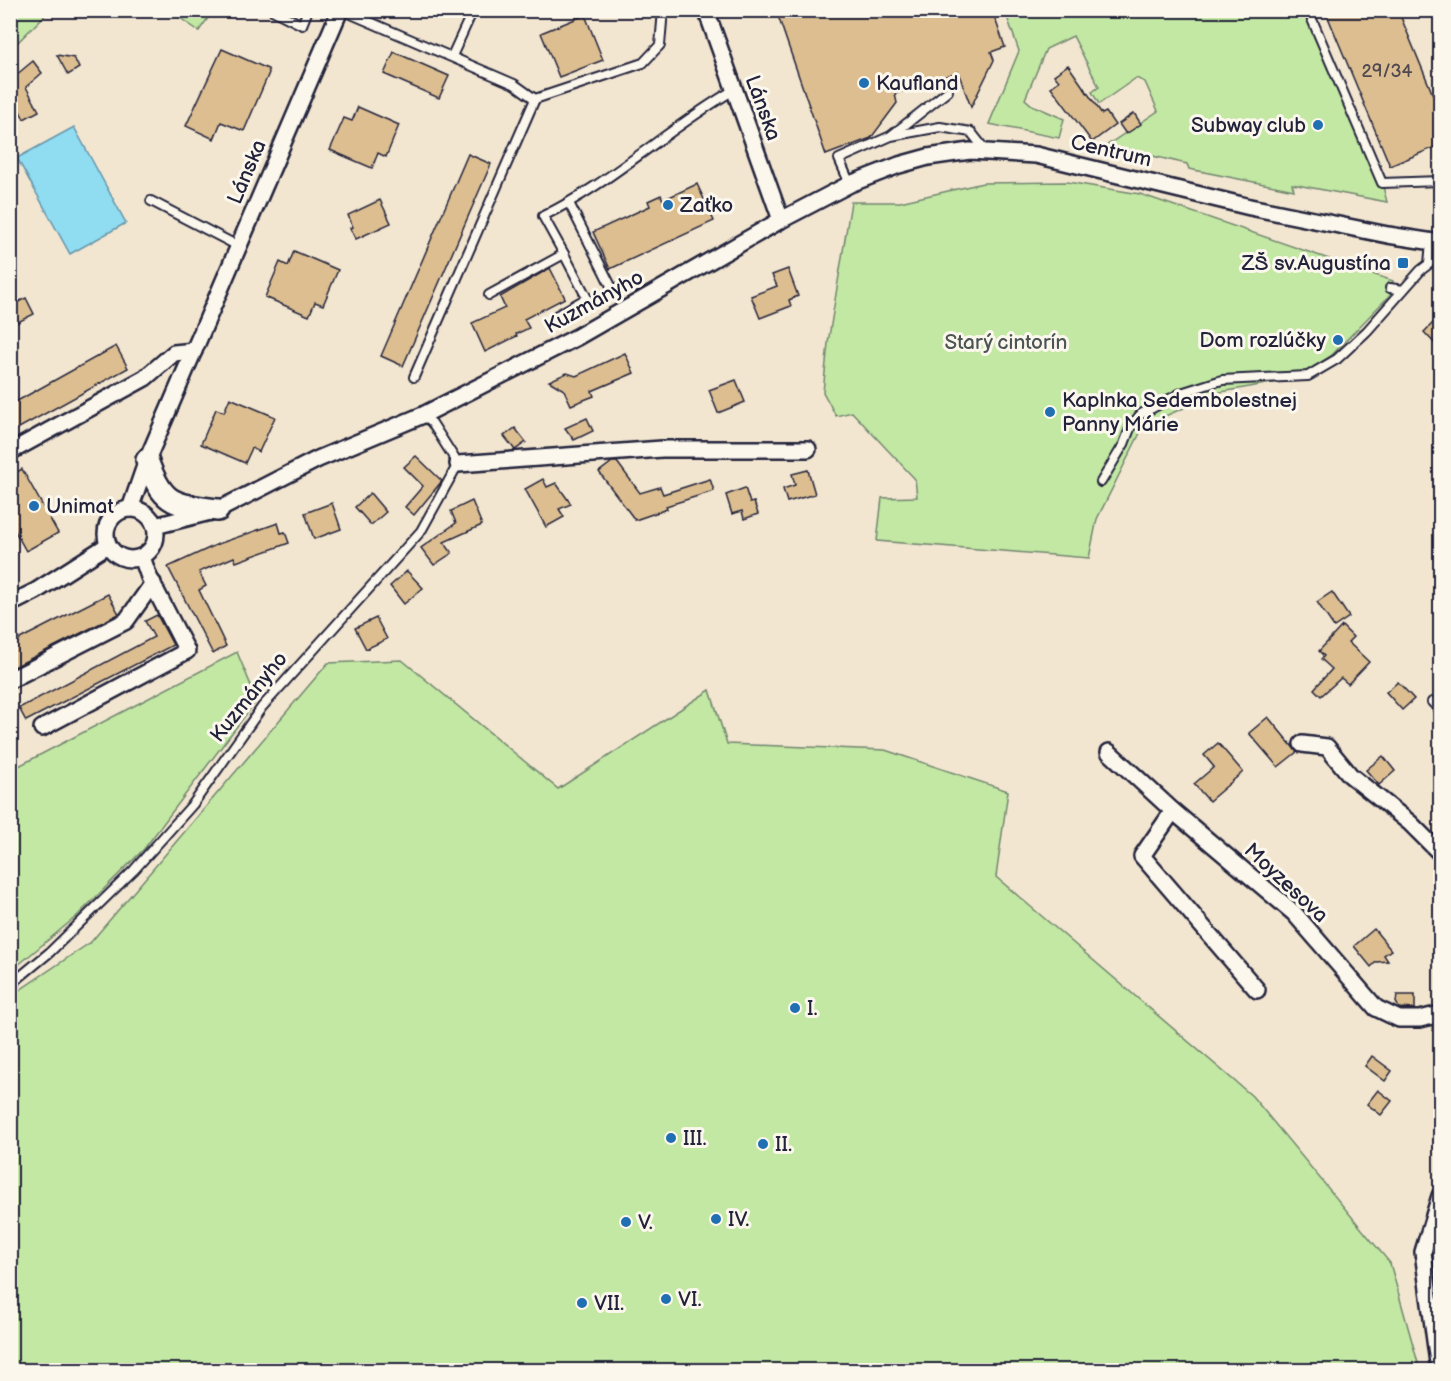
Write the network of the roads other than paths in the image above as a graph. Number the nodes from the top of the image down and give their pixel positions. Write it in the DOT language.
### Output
graph roads {
  1 [pos="272,10"];
  2 [pos="308,10"];
  3 [pos="341,10"];
  4 [pos="473,10"];
  5 [pos="663,10"];
  6 [pos="706,10"];
  7 [pos="1308,10"];
  8 [pos="452,56"];
  9 [pos="734,90"];
  10 [pos="948,91"];
  11 [pos="535,99"];
  12 [pos="891,136"];
  13 [pos="986,151"];
  14 [pos="1440,181"];
  15 [pos="850,184"];
  16 [pos="151,201"];
  17 [pos="569,203"];
  18 [pos="781,220"];
  19 [pos="1436,242"];
  20 [pos="238,246"];
  21 [pos="564,254"];
  22 [pos="610,284"];
  23 [pos="1390,288"];
  24 [pos="1403,290"];
  25 [pos="489,295"];
  26 [pos="554,317"];
  27 [pos="194,351"];
  28 [pos="414,377"];
  29 [pos="423,415"];
  30 [pos="808,448"];
  31 [pos="10,452"];
  32 [pos="147,460"];
  33 [pos="459,464"];
  34 [pos="1101,482"];
  35 [pos="130,509"];
  36 [pos="219,510"];
  37 [pos="155,526"];
  38 [pos="108,545"];
  39 [pos="142,557"];
  40 [pos="153,584"];
  41 [pos="10,604"];
  42 [pos="10,680"];
  43 [pos="1432,702"];
  44 [pos="1440,710"];
  45 [pos="42,728"];
  46 [pos="1302,744"];
  47 [pos="1109,753"];
  48 [pos="1173,811"];
  49 [pos="1440,853"];
  50 [pos="10,985"];
  51 [pos="1257,990"];
  52 [pos="1440,1014"];
  53 [pos="1440,1196"];
  54 [pos="1439,1371"];
  1 -- 2 [label="lane"];
  3 -- 8 [label="lane"];
  3 -- 20 [label="street, Lánska"];
  4 -- 8 [label="lane"];
  5 -- 11 [label="lane"];
  6 -- 9 [label="street, Lánska"];
  7 -- 14 [label="lane"];
  8 -- 11 [label="lane"];
  9 -- 17 [label="lane"];
  9 -- 18 [label="street, Lánska"];
  10 -- 12 [label="lane"];
  11 -- 28 [label="lane"];
  12 -- 13 [label="lane"];
  12 -- 15 [label="lane"];
  13 -- 15 [label="street, Centrum"];
  13 -- 19 [label="street, Centrum"];
  15 -- 18 [label="street, Centrum"];
  16 -- 20 [label="lane"];
  17 -- 21 [label="lane"];
  17 -- 22 [label="lane"];
  18 -- 29 [label="street, Kuzmányho"];
  19 -- 24 [label="lane"];
  20 -- 27 [label="street, Lánska"];
  21 -- 25 [label="lane"];
  21 -- 26 [label="lane"];
  23 -- 24 [label="lane"];
  24 -- 34 [label="lane"];
  27 -- 31 [label="street"];
  27 -- 32 [label="street, Lánska"];
  29 -- 33 [label="lane"];
  29 -- 36 [label="street, Kuzmányho"];
  30 -- 33 [label="street"];
  32 -- 35 [label="street, Lánska"];
  32 -- 36 [label="street"];
  33 -- 50 [label="lane, Kuzmányho"];
  35 -- 37 [label="street"];
  35 -- 38 [label="street"];
  36 -- 37 [label="street, Kuzmányho"];
  37 -- 39 [label="street"];
  38 -- 39 [label="street"];
  38 -- 41 [label="street"];
  39 -- 40 [label="street"];
  40 -- 42 [label="street"];
  40 -- 45 [label="street"];
  43 -- 44 [label="lane"];
  46 -- 49 [label="street"];
  47 -- 48 [label="street, Moyzesova"];
  48 -- 51 [label="street"];
  48 -- 52 [label="street, Moyzesova"];
  53 -- 54 [label="street"];
}
